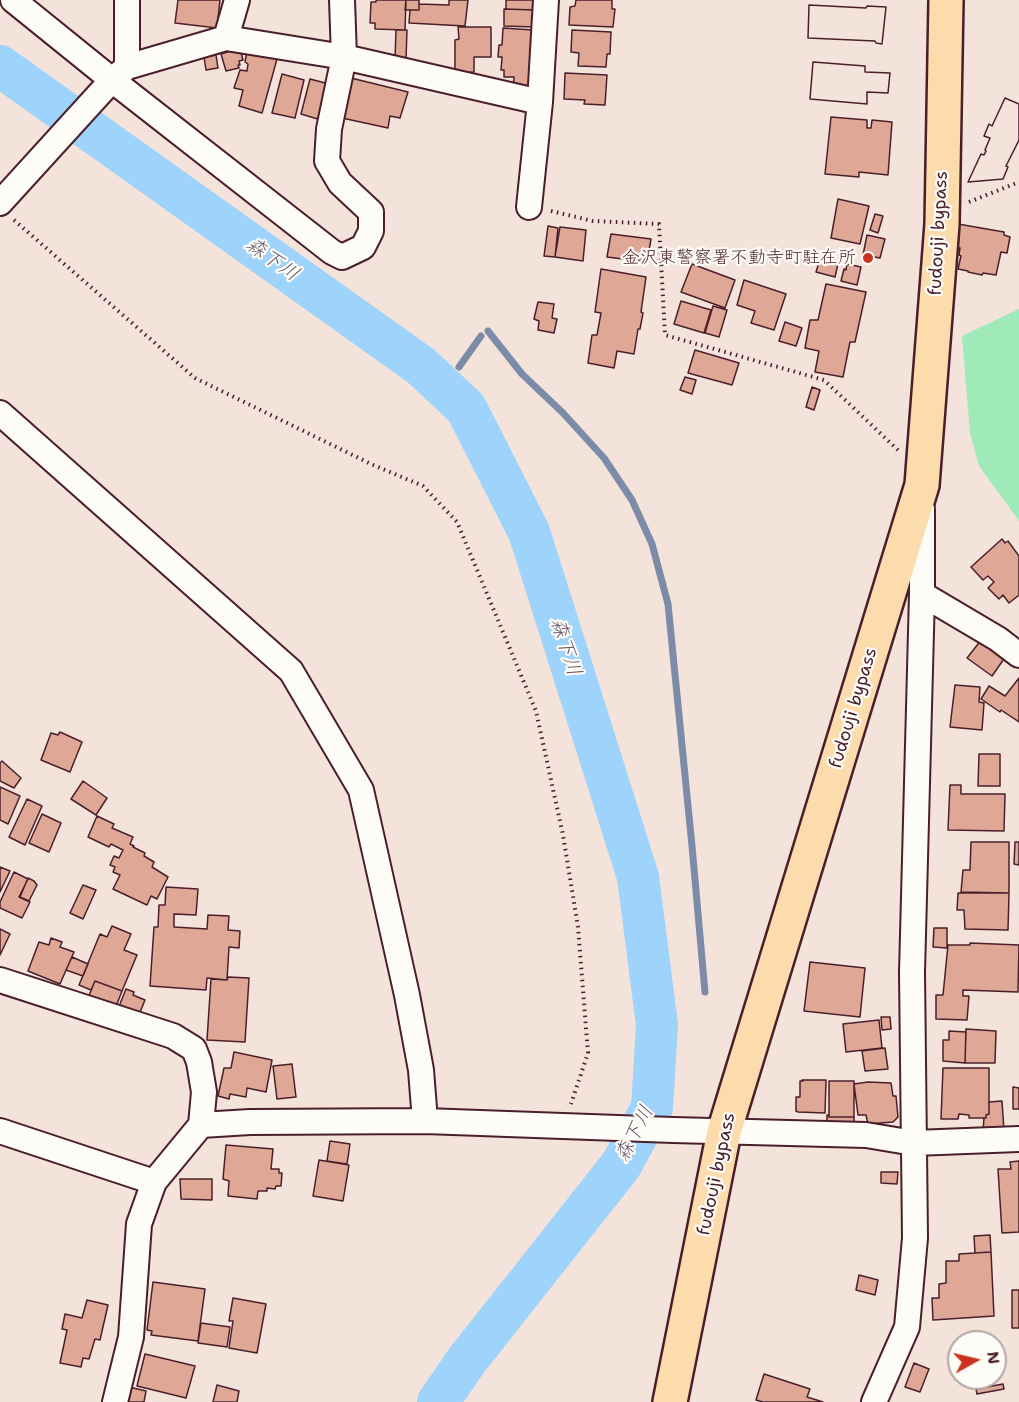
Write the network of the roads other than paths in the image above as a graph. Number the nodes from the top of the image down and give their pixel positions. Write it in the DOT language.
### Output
graph roads {
  1 [pos="13,0"];
  2 [pos="127,0"];
  3 [pos="237,0"];
  4 [pos="342,0"];
  5 [pos="546,0"];
  6 [pos="946,0"];
  7 [pos="226,38"];
  8 [pos="344,57"];
  9 [pos="115,79"];
  10 [pos="540,102"];
  11 [pos="6,204"];
  12 [pos="529,207"];
  13 [pos="0,413"];
  14 [pos="922,485"];
  15 [pos="922,594"];
  16 [pos="1019,655"];
  17 [pos="0,980"];
  18 [pos="425,1120"];
  19 [pos="201,1125"];
  20 [pos="0,1131"];
  21 [pos="724,1131"];
  22 [pos="1019,1139"];
  23 [pos="914,1143"];
  24 [pos="154,1182"];
  25 [pos="115,1402"];
  26 [pos="670,1402"];
  27 [pos="874,1402"];
  1 -- 9 [label="street"];
  2 -- 9 [label="street"];
  3 -- 7 [label="street"];
  4 -- 8 [label="street"];
  5 -- 10 [label="street"];
  6 -- 14 [label="highway, fudouji bypass"];
  7 -- 8 [label="street"];
  7 -- 9 [label="street"];
  8 -- 9 [label="street"];
  8 -- 10 [label="street"];
  9 -- 11 [label="street"];
  10 -- 12 [label="street"];
  13 -- 18 [label="street"];
  14 -- 15 [label="street"];
  14 -- 21 [label="highway, fudouji bypass"];
  15 -- 16 [label="street"];
  15 -- 23 [label="street"];
  17 -- 19 [label="street"];
  18 -- 19 [label="street"];
  18 -- 21 [label="street"];
  19 -- 24 [label="street"];
  20 -- 24 [label="street"];
  21 -- 23 [label="street"];
  21 -- 26 [label="highway, fudouji bypass"];
  22 -- 23 [label="street"];
  23 -- 27 [label="street"];
  24 -- 25 [label="street"];
}
